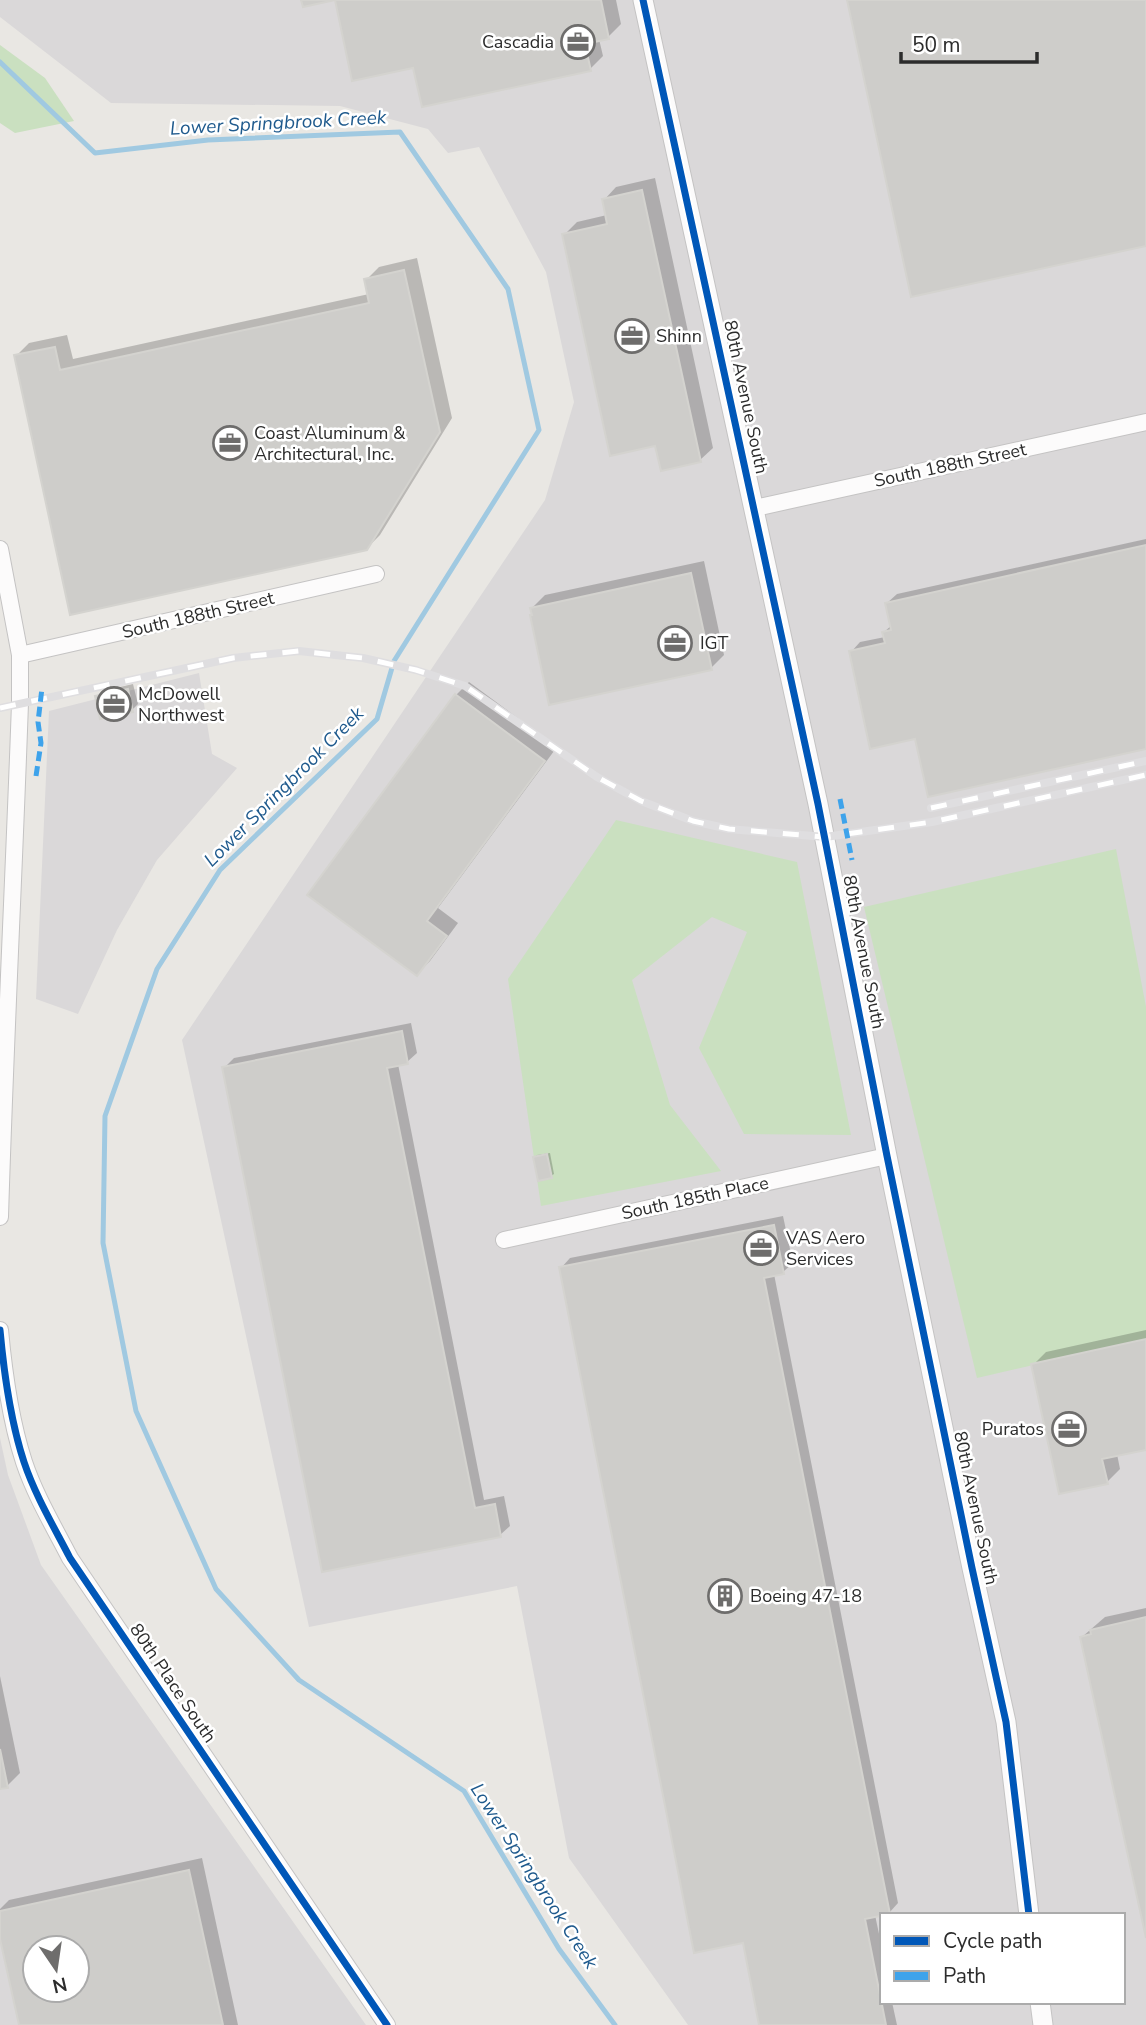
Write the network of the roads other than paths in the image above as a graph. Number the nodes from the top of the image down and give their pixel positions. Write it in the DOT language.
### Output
graph roads {
  1 [pos="643,0"];
  2 [pos="1146,422"];
  3 [pos="755,508"];
  4 [pos="0,548"];
  5 [pos="376,575"];
  6 [pos="20,655"];
  7 [pos="887,1156"];
  8 [pos="0,1217"];
  9 [pos="504,1240"];
  10 [pos="0,1330"];
  11 [pos="1030,1913"];
  12 [pos="1040,2004"];
  13 [pos="387,2025"];
  14 [pos="1043,2025"];
  1 -- 3 [label="street, 80th Avenue South"];
  2 -- 3 [label="street, South 188th Street"];
  3 -- 7 [label="street, 80th Avenue South"];
  4 -- 6 [label="street"];
  5 -- 6 [label="street, South 188th Street"];
  6 -- 8 [label="street"];
  7 -- 9 [label="street, South 185th Place"];
  7 -- 11 [label="street, 80th Avenue South"];
  10 -- 13 [label="street, 80th Place South"];
  12 -- 14 [label="street"];
}
